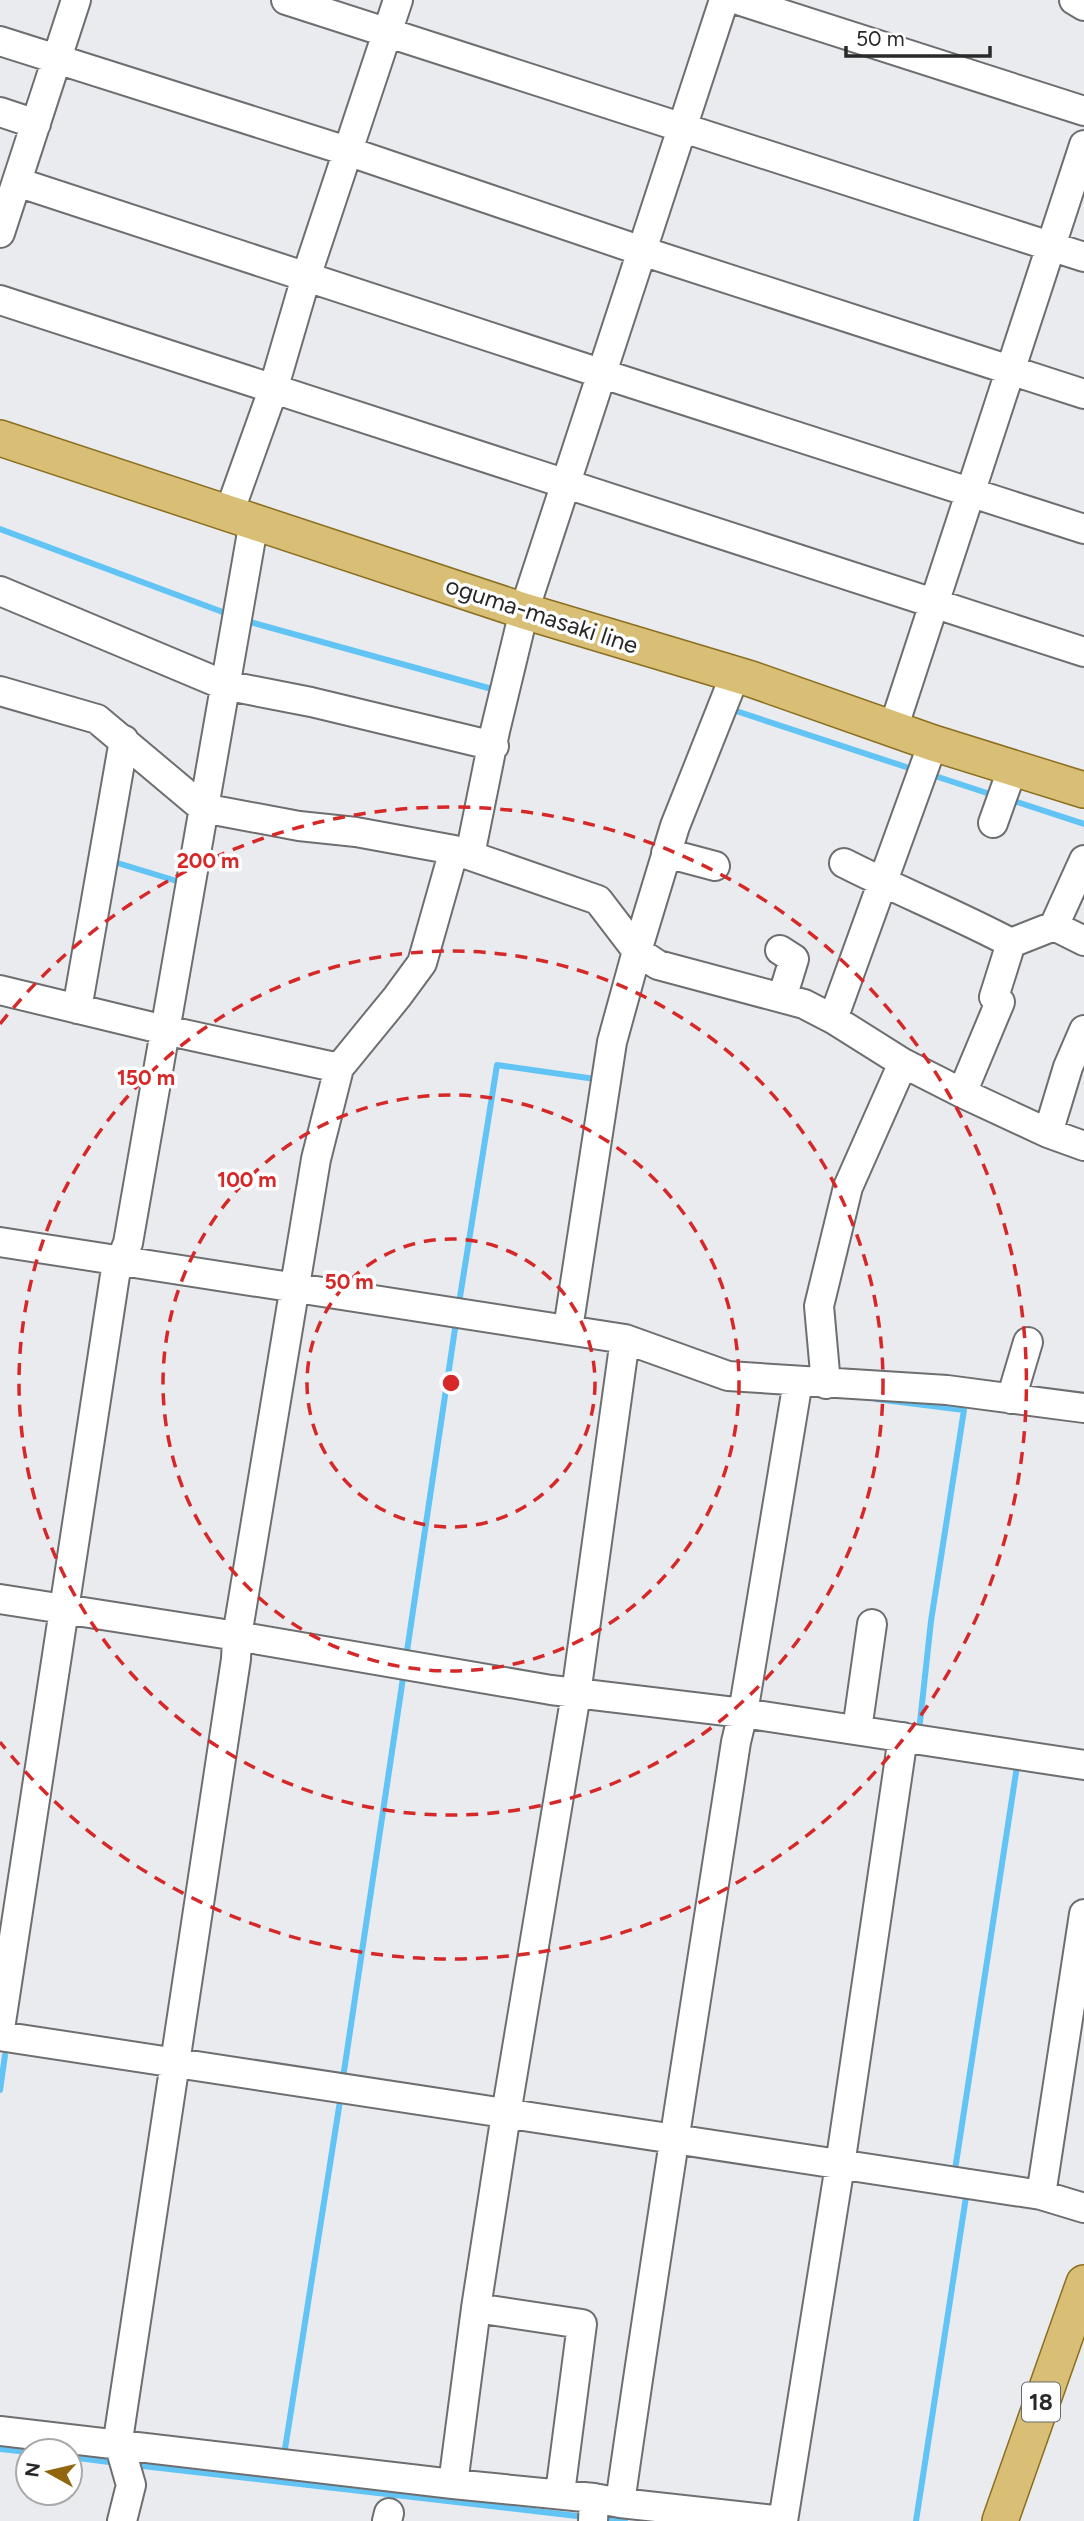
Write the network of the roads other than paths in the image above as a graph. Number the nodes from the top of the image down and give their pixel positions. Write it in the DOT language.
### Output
graph roads {
  1 [pos="76,0"];
  2 [pos="286,0"];
  3 [pos="398,0"];
  4 [pos="724,0"];
  5 [pos="738,0"];
  6 [pos="1074,0"];
  7 [pos="1084,6"];
  8 [pos="388,34"];
  9 [pos="0,41"];
  10 [pos="58,59"];
  11 [pos="1084,111"];
  12 [pos="0,112"];
  13 [pos="36,124"];
  14 [pos="681,128"];
  15 [pos="1084,145"];
  16 [pos="347,151"];
  17 [pos="17,182"];
  18 [pos="0,233"];
  19 [pos="1051,246"];
  20 [pos="642,251"];
  21 [pos="1084,257"];
  22 [pos="306,276"];
  23 [pos="0,299"];
  24 [pos="1010,370"];
  25 [pos="603,374"];
  26 [pos="273,390"];
  27 [pos="1084,394"];
  28 [pos="0,438"];
  29 [pos="566,485"];
  30 [pos="970,492"];
  31 [pos="242,517"];
  32 [pos="1084,529"];
  33 [pos="0,591"];
  34 [pos="934,603"];
  35 [pos="524,611"];
  36 [pos="1084,652"];
  37 [pos="735,675"];
  38 [pos="224,685"];
  39 [pos="0,691"];
  40 [pos="893,729"];
  41 [pos="124,740"];
  42 [pos="933,743"];
  43 [pos="494,746"];
  44 [pos="1013,767"];
  45 [pos="1084,790"];
  46 [pos="203,808"];
  47 [pos="993,823"];
  48 [pos="462,853"];
  49 [pos="666,853"];
  50 [pos="1084,860"];
  51 [pos="844,863"];
  52 [pos="715,866"];
  53 [pos="881,882"];
  54 [pos="1054,926"];
  55 [pos="1084,941"];
  56 [pos="1011,943"];
  57 [pos="780,950"];
  58 [pos="636,951"];
  59 [pos="0,990"];
  60 [pos="782,998"];
  61 [pos="76,1009"];
  62 [pos="833,1019"];
  63 [pos="165,1030"];
  64 [pos="1084,1030"];
  65 [pos="903,1063"];
  66 [pos="339,1068"];
  67 [pos="962,1093"];
  68 [pos="1048,1133"];
  69 [pos="1084,1146"];
  70 [pos="0,1242"];
  71 [pos="122,1260"];
  72 [pos="293,1288"];
  73 [pos="568,1329"];
  74 [pos="625,1339"];
  75 [pos="1028,1342"];
  76 [pos="797,1381"];
  77 [pos="825,1384"];
  78 [pos="1011,1399"];
  79 [pos="1084,1408"];
  80 [pos="0,1599"];
  81 [pos="63,1608"];
  82 [pos="872,1624"];
  83 [pos="237,1636"];
  84 [pos="576,1694"];
  85 [pos="743,1713"];
  86 [pos="857,1730"];
  87 [pos="903,1737"];
  88 [pos="1083,1759"];
  89 [pos="1084,1914"];
  90 [pos="0,2029"];
  91 [pos="0,2036"];
  92 [pos="175,2062"];
  93 [pos="506,2114"];
  94 [pos="675,2140"];
  95 [pos="840,2165"];
  96 [pos="1041,2195"];
  97 [pos="1084,2208"];
  98 [pos="1084,2283"];
  99 [pos="477,2308"];
  100 [pos="0,2431"];
  101 [pos="120,2449"];
  102 [pos="453,2484"];
  103 [pos="560,2493"];
  104 [pos="600,2509"];
  105 [pos="122,2521"];
  106 [pos="783,2521"];
  107 [pos="1000,2521"];
  1 -- 10 [label="street"];
  2 -- 8 [label="street"];
  3 -- 8 [label="street"];
  4 -- 14 [label="street"];
  5 -- 11 [label="street"];
  6 -- 7 [label="street"];
  8 -- 14 [label="street"];
  8 -- 16 [label="street"];
  9 -- 10 [label="street"];
  10 -- 13 [label="street"];
  10 -- 16 [label="street"];
  12 -- 13 [label="street"];
  13 -- 17 [label="street"];
  14 -- 19 [label="street"];
  14 -- 20 [label="street"];
  15 -- 19 [label="street"];
  16 -- 20 [label="street"];
  16 -- 22 [label="street"];
  17 -- 18 [label="street"];
  17 -- 22 [label="street"];
  19 -- 21 [label="street"];
  19 -- 24 [label="street"];
  20 -- 24 [label="street"];
  20 -- 25 [label="street"];
  22 -- 25 [label="street"];
  22 -- 26 [label="street"];
  23 -- 26 [label="street"];
  24 -- 27 [label="street"];
  24 -- 30 [label="street"];
  25 -- 29 [label="street"];
  25 -- 30 [label="street"];
  26 -- 29 [label="street"];
  26 -- 31 [label="street"];
  28 -- 31 [label="main road, oguma-masaki line"];
  29 -- 34 [label="street"];
  29 -- 35 [label="street"];
  30 -- 32 [label="street"];
  30 -- 34 [label="street"];
  31 -- 35 [label="main road, oguma-masaki line"];
  31 -- 38 [label="street"];
  33 -- 38 [label="street"];
  34 -- 36 [label="street"];
  34 -- 40 [label="street"];
  35 -- 37 [label="main road, oguma-masaki line"];
  35 -- 43 [label="street"];
  37 -- 40 [label="main road, oguma-masaki line"];
  37 -- 49 [label="street"];
  38 -- 43 [label="street"];
  38 -- 46 [label="street"];
  39 -- 41 [label="street"];
  40 -- 42 [label="main road, oguma-masaki line"];
  41 -- 46 [label="street"];
  41 -- 61 [label="street"];
  42 -- 44 [label="main road, oguma-masaki line"];
  42 -- 53 [label="street"];
  43 -- 48 [label="street"];
  44 -- 45 [label="main road, oguma-masaki line"];
  44 -- 47 [label="street"];
  46 -- 48 [label="street"];
  46 -- 63 [label="street"];
  48 -- 58 [label="street"];
  48 -- 66 [label="street"];
  49 -- 52 [label="street"];
  49 -- 58 [label="street"];
  50 -- 54 [label="street"];
  51 -- 53 [label="street"];
  53 -- 56 [label="street"];
  53 -- 62 [label="street"];
  54 -- 55 [label="street"];
  54 -- 56 [label="street"];
  56 -- 67 [label="street"];
  57 -- 60 [label="street"];
  58 -- 60 [label="street"];
  58 -- 73 [label="street"];
  59 -- 61 [label="street"];
  60 -- 62 [label="street"];
  61 -- 63 [label="street"];
  62 -- 65 [label="street"];
  63 -- 66 [label="street"];
  63 -- 71 [label="street"];
  64 -- 68 [label="street"];
  65 -- 67 [label="street"];
  65 -- 77 [label="street"];
  66 -- 72 [label="street"];
  67 -- 68 [label="street"];
  68 -- 69 [label="street"];
  70 -- 71 [label="street"];
  71 -- 72 [label="street"];
  71 -- 81 [label="street"];
  72 -- 73 [label="street"];
  72 -- 83 [label="street"];
  73 -- 74 [label="street"];
  74 -- 76 [label="street"];
  74 -- 84 [label="street"];
  75 -- 78 [label="street"];
  76 -- 77 [label="street"];
  76 -- 85 [label="street"];
  77 -- 78 [label="street"];
  78 -- 79 [label="street"];
  80 -- 81 [label="street"];
  81 -- 83 [label="street"];
  81 -- 90 [label="street"];
  82 -- 86 [label="street"];
  83 -- 84 [label="street"];
  83 -- 92 [label="street"];
  84 -- 85 [label="street"];
  84 -- 93 [label="street"];
  85 -- 86 [label="street"];
  85 -- 94 [label="street"];
  86 -- 87 [label="street"];
  87 -- 88 [label="street"];
  87 -- 95 [label="street"];
  89 -- 96 [label="street"];
  91 -- 92 [label="street"];
  92 -- 93 [label="street"];
  92 -- 101 [label="street"];
  93 -- 94 [label="street"];
  93 -- 99 [label="street"];
  94 -- 95 [label="street"];
  94 -- 104 [label="street"];
  95 -- 96 [label="street"];
  95 -- 106 [label="street"];
  96 -- 97 [label="street"];
  98 -- 107 [label="main road, 18"];
  99 -- 102 [label="street"];
  99 -- 103 [label="street"];
  100 -- 101 [label="street"];
  101 -- 102 [label="street"];
  101 -- 105 [label="street"];
  102 -- 103 [label="street"];
  103 -- 104 [label="street"];
  104 -- 106 [label="street"];
}
